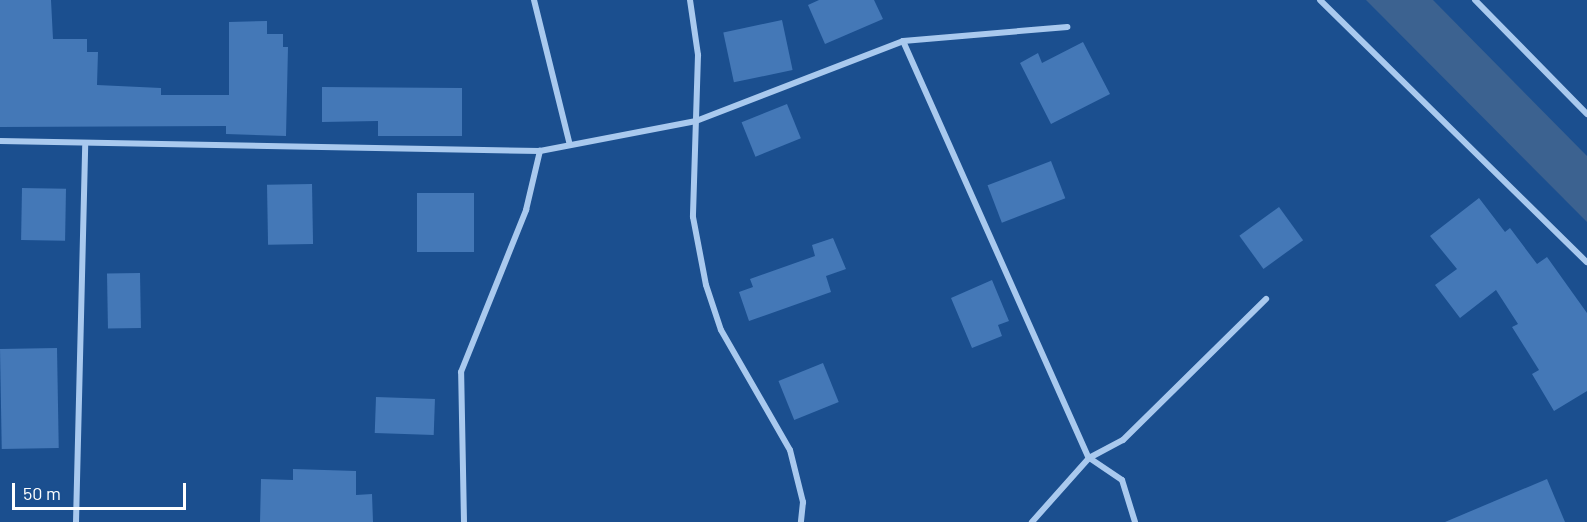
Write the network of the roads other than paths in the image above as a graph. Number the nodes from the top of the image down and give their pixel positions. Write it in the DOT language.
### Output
graph roads {
  1 [pos="534,0"];
  2 [pos="690,0"];
  3 [pos="1320,0"];
  4 [pos="1475,0"];
  5 [pos="1067,27"];
  6 [pos="903,41"];
  7 [pos="1587,114"];
  8 [pos="696,121"];
  9 [pos="0,141"];
  10 [pos="570,145"];
  11 [pos="85,146"];
  12 [pos="540,151"];
  13 [pos="1587,262"];
  14 [pos="1266,299"];
  15 [pos="1089,458"];
  16 [pos="76,522"];
  17 [pos="464,522"];
  18 [pos="801,522"];
  19 [pos="1032,522"];
  20 [pos="1135,522"];
  1 -- 10 [label="street"];
  2 -- 8 [label="street"];
  3 -- 13 [label="street"];
  4 -- 7 [label="street"];
  5 -- 6 [label="street"];
  6 -- 8 [label="street"];
  6 -- 15 [label="street"];
  8 -- 10 [label="street"];
  8 -- 18 [label="street"];
  9 -- 11 [label="street"];
  10 -- 12 [label="street"];
  11 -- 12 [label="street"];
  11 -- 16 [label="street"];
  12 -- 17 [label="street"];
  14 -- 15 [label="street"];
  15 -- 19 [label="street"];
  15 -- 20 [label="street"];
}
